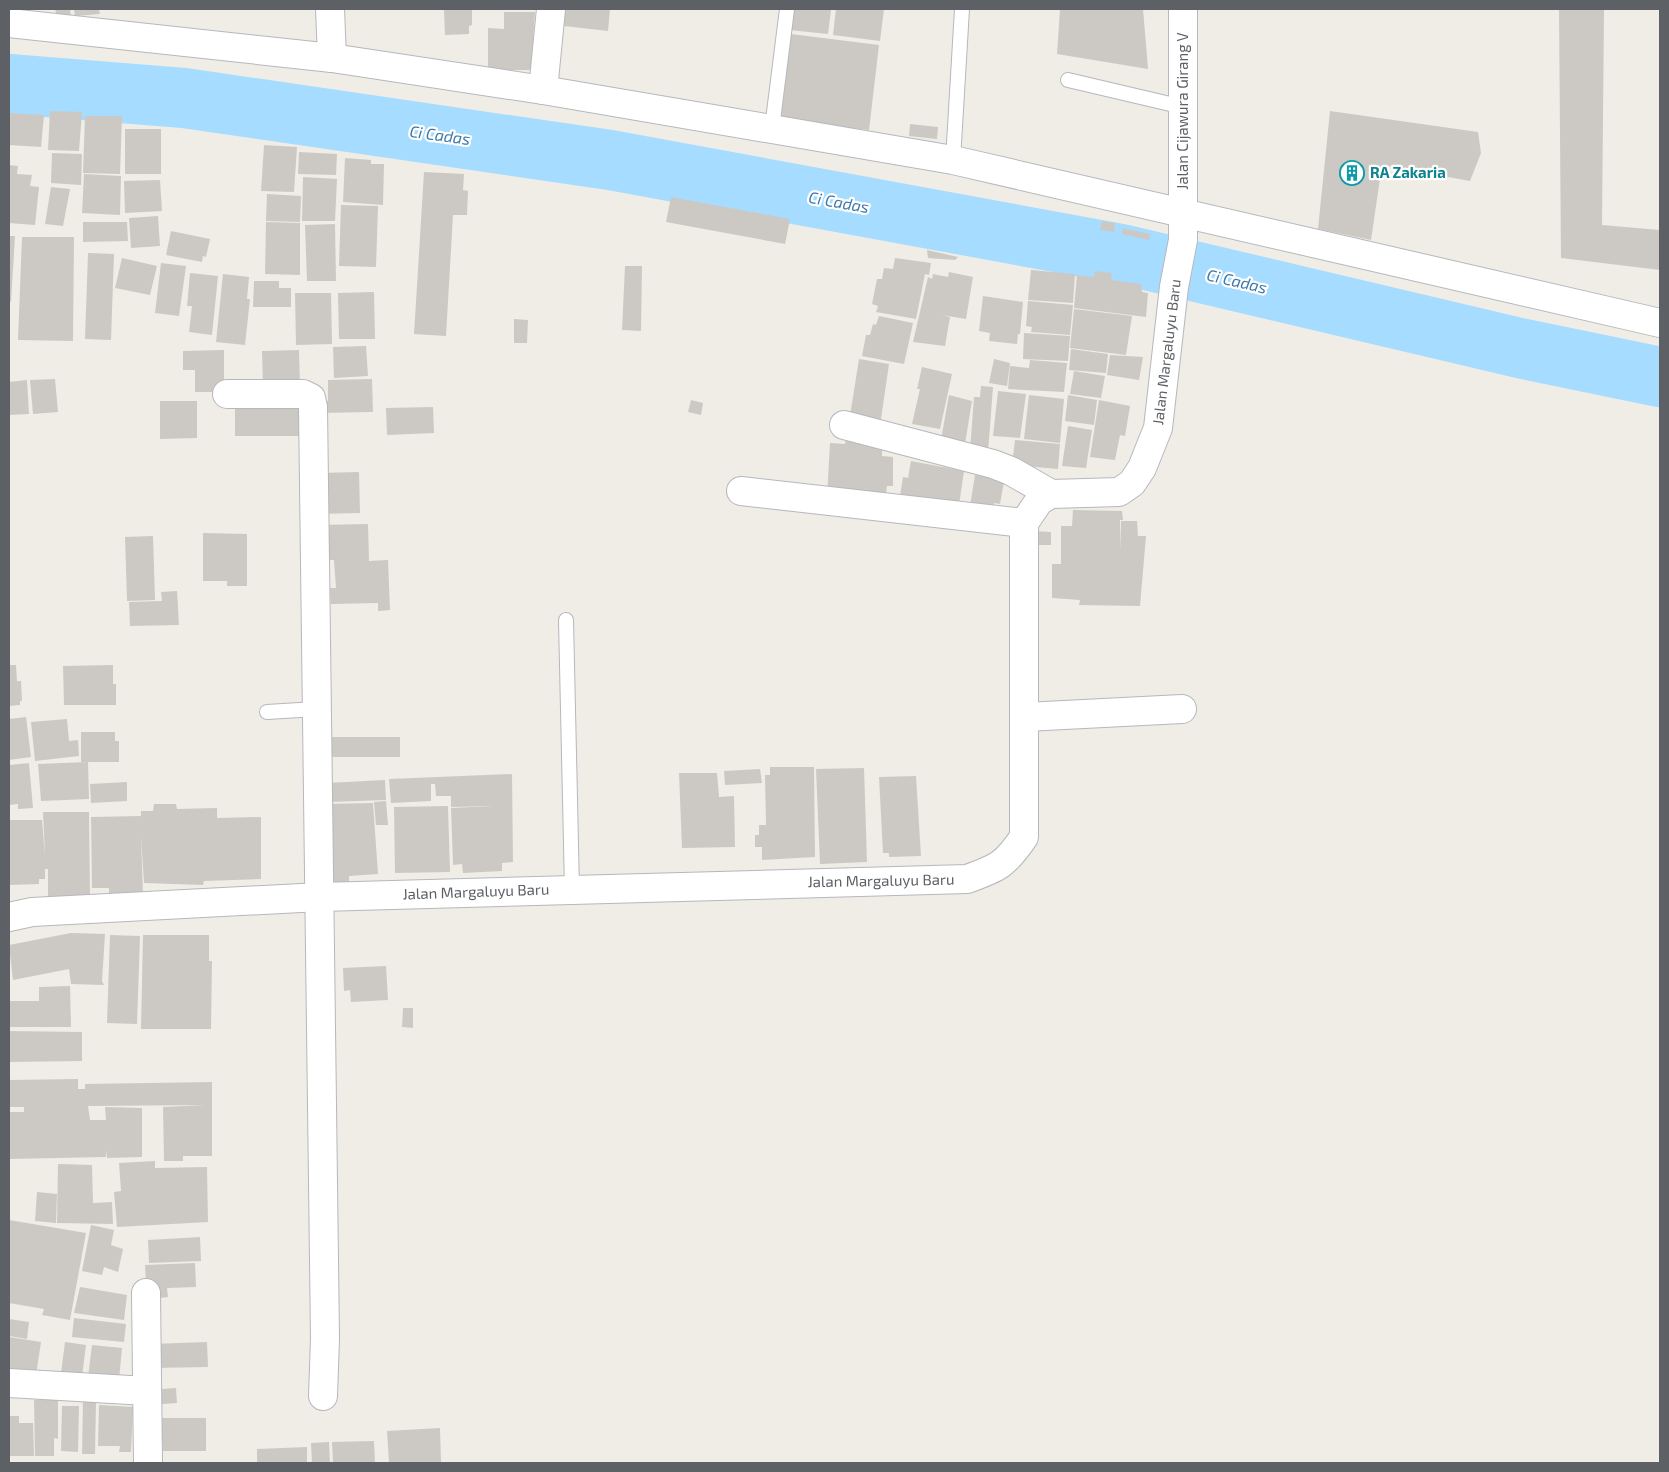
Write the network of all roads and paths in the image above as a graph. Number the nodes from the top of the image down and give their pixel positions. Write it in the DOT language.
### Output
graph roads {
  1 [pos="330,9"];
  2 [pos="551,9"];
  3 [pos="787,9"];
  4 [pos="962,9"];
  5 [pos="1183,9"];
  6 [pos="9,23"];
  7 [pos="332,58"];
  8 [pos="1068,80"];
  9 [pos="543,90"];
  10 [pos="1183,106"];
  11 [pos="772,128"];
  12 [pos="953,160"];
  13 [pos="1183,227"];
  14 [pos="1660,323"];
  15 [pos="227,394"];
  16 [pos="844,425"];
  17 [pos="741,491"];
  18 [pos="1050,494"];
  19 [pos="1024,523"];
  20 [pos="566,620"];
  21 [pos="316,709"];
  22 [pos="1182,709"];
  23 [pos="267,712"];
  24 [pos="1025,717"];
  25 [pos="572,889"];
  26 [pos="320,897"];
  27 [pos="9,917"];
  28 [pos="146,1293"];
  29 [pos="9,1383"];
  30 [pos="147,1391"];
  31 [pos="323,1396"];
  32 [pos="148,1463"];
  1 -- 7 [label="street"];
  2 -- 9 [label="street"];
  3 -- 11 [label="lane"];
  4 -- 12 [label="lane"];
  5 -- 10 [label="street, Jalan Cijawura Girang V"];
  6 -- 7 [label="street"];
  7 -- 9 [label="street"];
  8 -- 10 [label="lane"];
  9 -- 11 [label="street"];
  10 -- 13 [label="street, Jalan Cijawura Girang V"];
  11 -- 12 [label="street"];
  12 -- 13 [label="street"];
  13 -- 14 [label="street"];
  13 -- 18 [label="street, Jalan Margaluyu Baru"];
  15 -- 21 [label="street"];
  16 -- 18 [label="street"];
  17 -- 19 [label="street"];
  18 -- 19 [label="street"];
  19 -- 24 [label="street, Jalan Margaluyu Baru"];
  20 -- 25 [label="lane"];
  21 -- 23 [label="lane"];
  21 -- 26 [label="street"];
  22 -- 24 [label="street"];
  24 -- 25 [label="street, Jalan Margaluyu Baru"];
  25 -- 26 [label="street, Jalan Margaluyu Baru"];
  26 -- 27 [label="street, Jalan Margaluyu Baru"];
  26 -- 31 [label="street"];
  28 -- 30 [label="street"];
  29 -- 30 [label="street"];
  30 -- 32 [label="street"];
}
